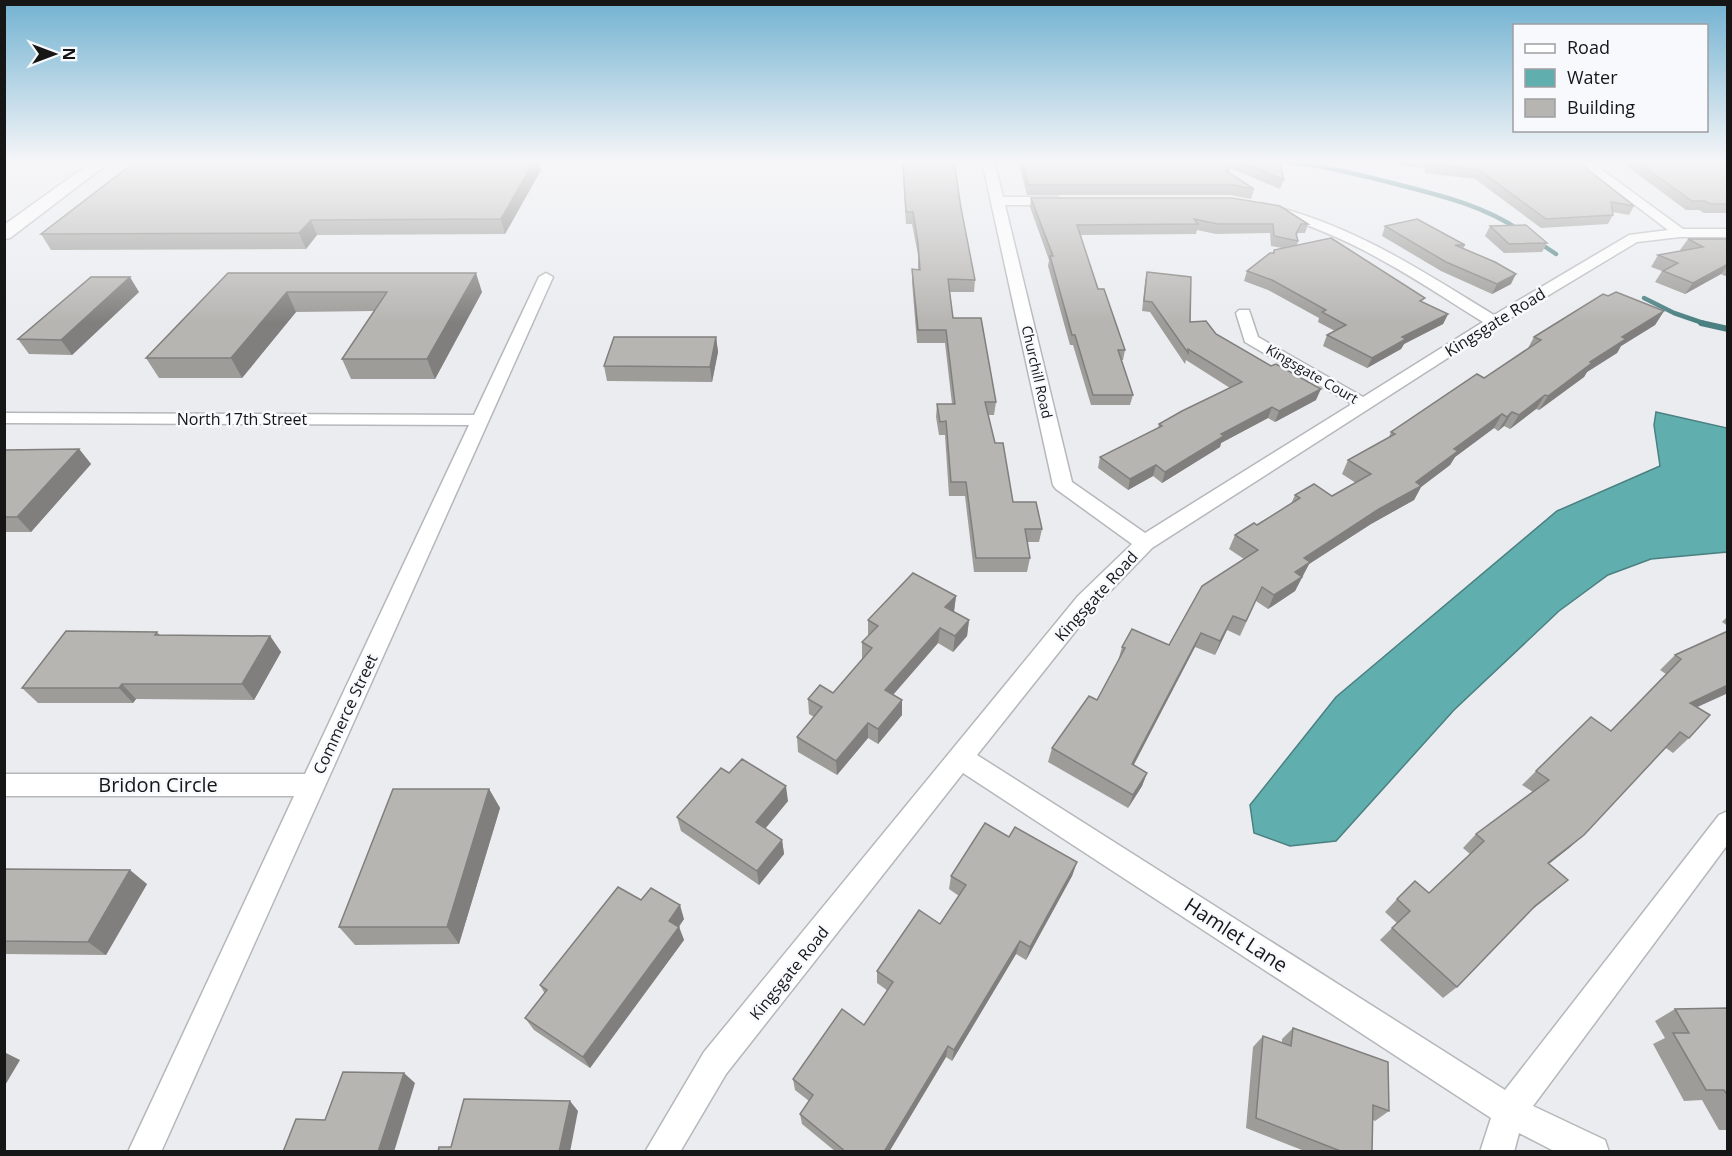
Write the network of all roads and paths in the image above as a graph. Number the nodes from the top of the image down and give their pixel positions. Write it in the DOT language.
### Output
graph roads {
  1 [pos="30,215"];
  2 [pos="1001,215"];
  3 [pos="1297,215"];
  4 [pos="1656,215"];
  5 [pos="1680,233"];
  6 [pos="1728,233"];
  7 [pos="4,234"];
  8 [pos="546,277"];
  9 [pos="1244,313"];
  10 [pos="1494,321"];
  11 [pos="1365,405"];
  12 [pos="4,418"];
  13 [pos="480,420"];
  14 [pos="1145,543"];
  15 [pos="962,759"];
  16 [pos="4,785"];
  17 [pos="312,785"];
  18 [pos="1728,823"];
  19 [pos="1509,1111"];
  20 [pos="144,1152"];
  21 [pos="661,1152"];
  22 [pos="1497,1152"];
  23 [pos="1593,1152"];
  1 -- 7 [label="street"];
  2 -- 14 [label="street, Churchill Road"];
  3 -- 10 [label="street"];
  4 -- 5 [label="street"];
  5 -- 6 [label="street, Kingsgate Road"];
  5 -- 10 [label="street, Kingsgate Road"];
  8 -- 13 [label="street, Commerce Street"];
  9 -- 11 [label="street, Kingsgate Court"];
  10 -- 11 [label="street, Kingsgate Road"];
  11 -- 14 [label="street, Kingsgate Road"];
  12 -- 13 [label="street, North 17th Street"];
  13 -- 17 [label="street, Commerce Street"];
  14 -- 15 [label="street, Kingsgate Road"];
  15 -- 19 [label="street, Hamlet Lane"];
  15 -- 21 [label="street, Kingsgate Road"];
  16 -- 17 [label="street, Bridon Circle"];
  17 -- 20 [label="street, Commerce Street"];
  18 -- 19 [label="street"];
  19 -- 22 [label="street"];
  19 -- 23 [label="street, Hamlet Lane"];
}
